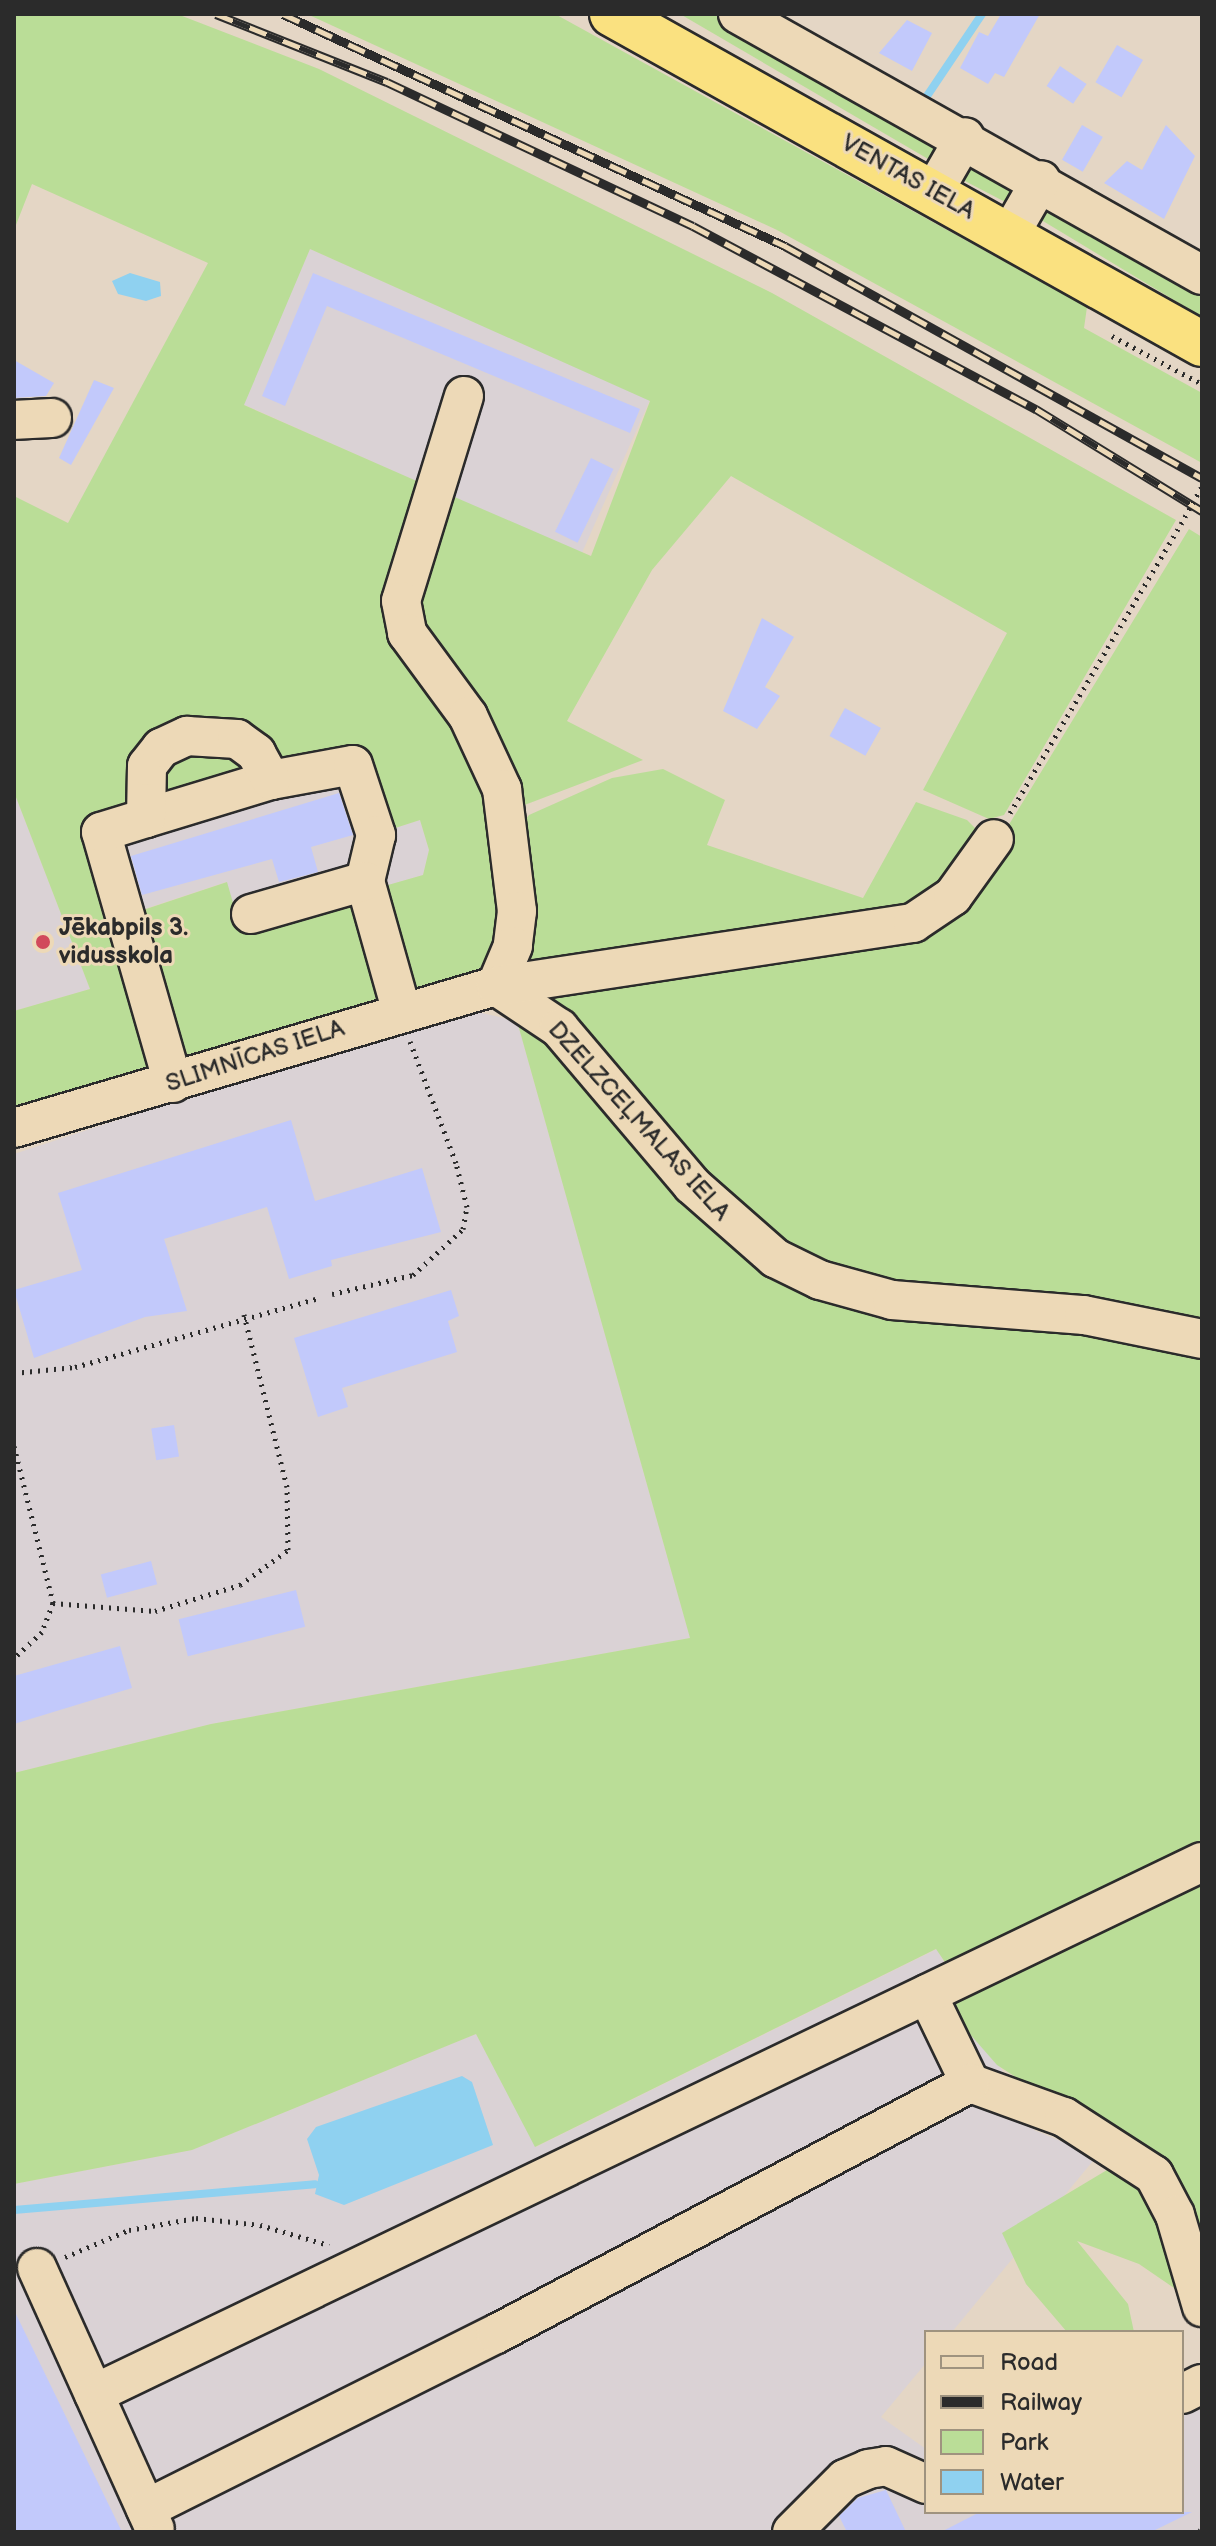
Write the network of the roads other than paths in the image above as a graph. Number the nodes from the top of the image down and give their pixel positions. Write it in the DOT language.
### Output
graph roads {
  1 [pos="612,14"];
  2 [pos="738,14"];
  3 [pos="965,137"];
  4 [pos="1041,180"];
  5 [pos="934,191"];
  6 [pos="1010,234"];
  7 [pos="1202,275"];
  8 [pos="1202,344"];
  9 [pos="464,396"];
  10 [pos="52,418"];
  11 [pos="14,420"];
  12 [pos="271,780"];
  13 [pos="146,818"];
  14 [pos="994,839"];
  15 [pos="365,881"];
  16 [pos="251,914"];
  17 [pos="496,986"];
  18 [pos="401,1009"];
  19 [pos="173,1083"];
  20 [pos="14,1128"];
  21 [pos="1202,1339"];
  22 [pos="1202,1862"];
  23 [pos="927,1994"];
  24 [pos="970,2083"];
  25 [pos="37,2268"];
  26 [pos="1202,2307"];
  27 [pos="1202,2384"];
  28 [pos="1184,2393"];
  29 [pos="94,2394"];
  30 [pos="924,2483"];
  31 [pos="151,2520"];
  32 [pos="792,2532"];
  1 -- 5 [label="highway, VENTAS IELA"];
  2 -- 3 [label="street"];
  3 -- 4 [label="street"];
  3 -- 5 [label="street"];
  4 -- 6 [label="street"];
  4 -- 7 [label="street"];
  5 -- 6 [label="highway, VENTAS IELA"];
  6 -- 8 [label="highway, VENTAS IELA"];
  9 -- 17 [label="street"];
  10 -- 11 [label="street"];
  12 -- 13 [label="street"];
  12 -- 13 [label="street"];
  12 -- 15 [label="street"];
  13 -- 19 [label="street"];
  14 -- 17 [label="street, SLIMNĪCAS IELA"];
  15 -- 16 [label="street"];
  15 -- 18 [label="street"];
  17 -- 18 [label="street, SLIMNĪCAS IELA"];
  17 -- 21 [label="street, DZELZCEĻMALAS IELA"];
  18 -- 19 [label="street, SLIMNĪCAS IELA"];
  19 -- 20 [label="street, SLIMNĪCAS IELA"];
  22 -- 23 [label="street"];
  23 -- 24 [label="street"];
  23 -- 29 [label="street"];
  24 -- 26 [label="street"];
  24 -- 31 [label="street"];
  25 -- 29 [label="street"];
  27 -- 28 [label="street"];
  29 -- 31 [label="street"];
  30 -- 32 [label="street"];
}
